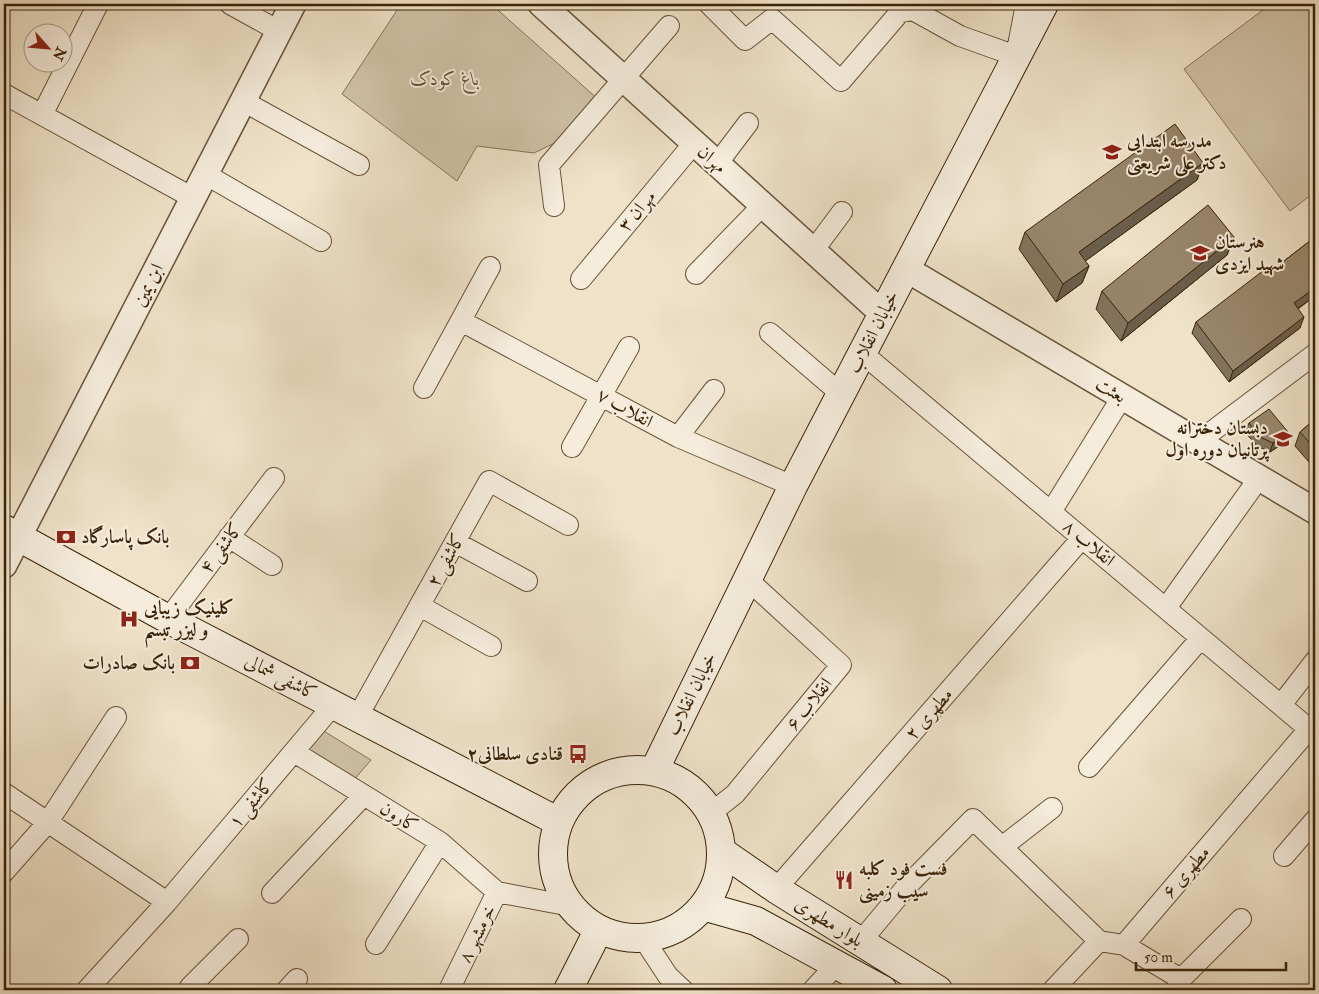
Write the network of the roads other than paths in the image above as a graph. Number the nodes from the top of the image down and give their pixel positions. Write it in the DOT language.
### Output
graph roads {
  1 [pos="98,4"];
  2 [pos="230,4"];
  3 [pos="293,4"];
  4 [pos="541,4"];
  5 [pos="709,4"];
  6 [pos="1026,4"];
  7 [pos="1044,4"];
  8 [pos="669,26"];
  9 [pos="279,30"];
  10 [pos="1016,56"];
  11 [pos="623,78"];
  12 [pos="6,101"];
  13 [pos="242,101"];
  14 [pos="42,115"];
  15 [pos="748,123"];
  16 [pos="694,143"];
  17 [pos="717,164"];
  18 [pos="359,165"];
  19 [pos="205,174"];
  20 [pos="193,198"];
  21 [pos="763,205"];
  22 [pos="554,206"];
  23 [pos="842,212"];
  24 [pos="321,241"];
  25 [pos="813,251"];
  26 [pos="490,267"];
  27 [pos="906,269"];
  28 [pos="696,274"];
  29 [pos="581,279"];
  30 [pos="883,314"];
  31 [pos="461,321"];
  32 [pos="770,333"];
  33 [pos="629,347"];
  34 [pos="862,353"];
  35 [pos="1315,354"];
  36 [pos="424,388"];
  37 [pos="714,390"];
  38 [pos="841,394"];
  39 [pos="601,395"];
  40 [pos="1122,397"];
  41 [pos="678,437"];
  42 [pos="1198,442"];
  43 [pos="572,447"];
  44 [pos="274,478"];
  45 [pos="1258,478"];
  46 [pos="793,486"];
  47 [pos="1315,511"];
  48 [pos="1051,512"];
  49 [pos="568,525"];
  50 [pos="11,533"];
  51 [pos="229,537"];
  52 [pos="1082,538"];
  53 [pos="455,542"];
  54 [pos="4,565"];
  55 [pos="272,565"];
  56 [pos="746,579"];
  57 [pos="527,581"];
  58 [pos="420,606"];
  59 [pos="1166,608"];
  60 [pos="168,618"];
  61 [pos="1201,638"];
  62 [pos="491,646"];
  63 [pos="1315,661"];
  64 [pos="334,704"];
  65 [pos="1281,705"];
  66 [pos="358,716"];
  67 [pos="116,717"];
  68 [pos="1312,731"];
  69 [pos="294,752"];
  70 [pos="1089,767"];
  71 [pos="654,771"];
  72 [pos="4,792"];
  73 [pos="364,795"];
  74 [pos="1052,808"];
  75 [pos="711,813"];
  76 [pos="1315,820"];
  77 [pos="48,822"];
  78 [pos="559,822"];
  79 [pos="440,842"];
  80 [pos="1002,847"];
  81 [pos="721,851"];
  82 [pos="1284,856"];
  83 [pos="4,872"];
  84 [pos="776,889"];
  85 [pos="497,892"];
  86 [pos="272,894"];
  87 [pos="167,902"];
  88 [pos="571,906"];
  89 [pos="703,906"];
  90 [pos="1241,919"];
  91 [pos="599,929"];
  92 [pos="238,938"];
  93 [pos="643,938"];
  94 [pos="861,941"];
  95 [pos="1099,941"];
  96 [pos="376,944"];
  97 [pos="1124,945"];
  98 [pos="837,964"];
  99 [pos="1179,985"];
  100 [pos="190,988"];
  101 [pos="87,990"];
  102 [pos="449,990"];
  103 [pos="568,990"];
  104 [pos="683,990"];
  105 [pos="813,990"];
  106 [pos="883,990"];
  107 [pos="938,990"];
  108 [pos="1053,990"];
  1 -- 14 [label="street"];
  2 -- 9 [label="street"];
  3 -- 9 [label="street, ابن یمین"];
  4 -- 11 [label="street, مهران"];
  5 -- 10 [label="street"];
  6 -- 10 [label="street"];
  7 -- 10 [label="main road, خیابان انقلاب"];
  8 -- 11 [label="street"];
  9 -- 13 [label="street, ابن یمین"];
  10 -- 27 [label="main road, خیابان انقلاب"];
  11 -- 16 [label="street, مهران"];
  11 -- 22 [label="street"];
  12 -- 14 [label="street"];
  13 -- 18 [label="street"];
  13 -- 19 [label="street, ابن یمین"];
  14 -- 20 [label="street"];
  15 -- 17 [label="street"];
  16 -- 17 [label="street, مهران"];
  16 -- 29 [label="street, مهران ۳"];
  17 -- 21 [label="street, مهران"];
  19 -- 20 [label="street, ابن یمین"];
  19 -- 24 [label="street"];
  20 -- 50 [label="street, ابن یمین"];
  21 -- 25 [label="street, مهران"];
  21 -- 28 [label="street"];
  23 -- 25 [label="street"];
  25 -- 30 [label="street, مهران"];
  26 -- 31 [label="street"];
  27 -- 30 [label="main road, خیابان انقلاب"];
  27 -- 40 [label="street, بعثت"];
  30 -- 34 [label="main road, خیابان انقلاب"];
  31 -- 36 [label="street"];
  31 -- 39 [label="street, انقلاب ۷"];
  32 -- 38 [label="street"];
  33 -- 39 [label="street"];
  34 -- 38 [label="main road, خیابان انقلاب"];
  34 -- 48 [label="street, انقلاب ۸"];
  35 -- 42 [label="street"];
  37 -- 41 [label="street"];
  38 -- 46 [label="main road, خیابان انقلاب"];
  39 -- 41 [label="street, انقلاب ۷"];
  39 -- 43 [label="street"];
  40 -- 42 [label="street, بعثت"];
  40 -- 48 [label="street"];
  41 -- 46 [label="street, انقلاب ۷"];
  42 -- 45 [label="street, بعثت"];
  44 -- 51 [label="street, کاشفی ۴"];
  45 -- 47 [label="street, بعثت"];
  45 -- 59 [label="street"];
  46 -- 56 [label="main road, خیابان انقلاب"];
  48 -- 52 [label="street, انقلاب ۸"];
  49 -- 53 [label="street, کاشفی ۲"];
  50 -- 54 [label="street, ابن یمین"];
  50 -- 60 [label="main road, کاشفی شمالی"];
  51 -- 55 [label="street"];
  51 -- 60 [label="street, کاشفی ۴"];
  52 -- 59 [label="street, انقلاب ۸"];
  52 -- 84 [label="street, مطهری ۲"];
  53 -- 57 [label="street"];
  53 -- 58 [label="street, کاشفی ۲"];
  56 -- 71 [label="main road, خیابان انقلاب"];
  56 -- 75 [label="street, انقلاب ۶"];
  58 -- 62 [label="street"];
  58 -- 66 [label="street, کاشفی ۲"];
  59 -- 61 [label="street, انقلاب ۸"];
  60 -- 64 [label="main road, کاشفی شمالی"];
  61 -- 65 [label="street, انقلاب ۸"];
  61 -- 70 [label="street"];
  63 -- 65 [label="street"];
  64 -- 66 [label="main road, کاشفی شمالی"];
  64 -- 69 [label="street, کاشفی ۱"];
  65 -- 68 [label="street, انقلاب ۸"];
  66 -- 78 [label="main road, کاشفی شمالی"];
  67 -- 77 [label="street"];
  68 -- 97 [label="street, مطهری ۶"];
  69 -- 73 [label="street, کارون"];
  69 -- 87 [label="street, کاشفی ۱"];
  71 -- 75 [label="main road"];
  71 -- 78 [label="main road"];
  72 -- 77 [label="street"];
  73 -- 79 [label="street, کارون"];
  73 -- 86 [label="street"];
  74 -- 80 [label="street"];
  75 -- 81 [label="main road"];
  76 -- 82 [label="street"];
  77 -- 83 [label="street"];
  77 -- 87 [label="street"];
  78 -- 88 [label="main road"];
  79 -- 85 [label="street, کارون"];
  79 -- 96 [label="street"];
  80 -- 94 [label="street"];
  80 -- 95 [label="street"];
  81 -- 84 [label="main road, بلوار مطهری"];
  81 -- 89 [label="main road"];
  84 -- 94 [label="main road, بلوار مطهری"];
  85 -- 88 [label="street, خرمشهر ۸"];
  85 -- 102 [label="street, خرمشهر ۸"];
  87 -- 101 [label="street, کاشفی ۱"];
  88 -- 91 [label="main road"];
  89 -- 93 [label="main road"];
  89 -- 98 [label="main road, بلوار مطهری"];
  90 -- 99 [label="street"];
  91 -- 93 [label="main road"];
  91 -- 103 [label="main road"];
  92 -- 100 [label="street"];
  93 -- 104 [label="street"];
  94 -- 107 [label="main road, بلوار مطهری"];
  95 -- 97 [label="street"];
  95 -- 108 [label="street"];
  97 -- 99 [label="street"];
  98 -- 105 [label="street"];
  98 -- 106 [label="main road, بلوار مطهری"];
}
